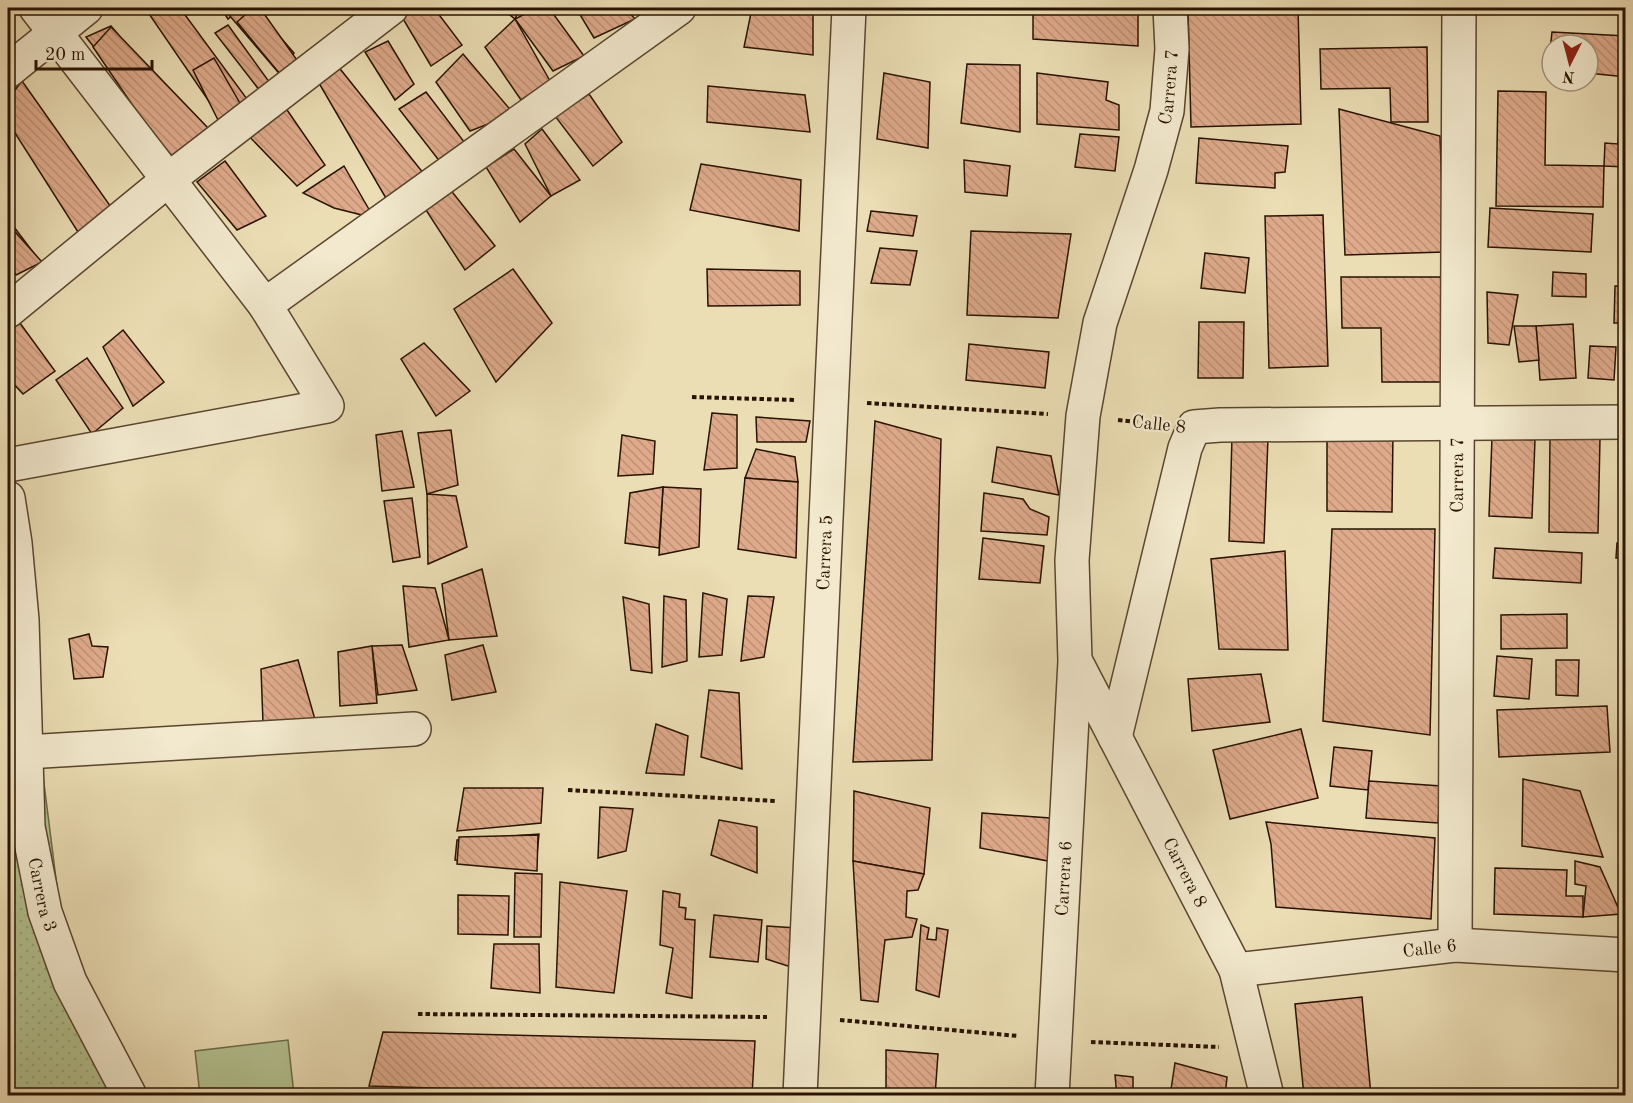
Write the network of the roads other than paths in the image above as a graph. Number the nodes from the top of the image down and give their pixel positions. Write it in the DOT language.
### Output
graph roads {
  1 [pos="86,8"];
  2 [pos="391,8"];
  3 [pos="679,8"];
  4 [pos="849,8"];
  5 [pos="1170,8"];
  6 [pos="1459,8"];
  7 [pos="45,20"];
  8 [pos="8,71"];
  9 [pos="168,178"];
  10 [pos="265,306"];
  11 [pos="8,310"];
  12 [pos="1626,422"];
  13 [pos="1457,424"];
  14 [pos="8,465"];
  15 [pos="8,498"];
  16 [pos="11,544"];
  17 [pos="1075,661"];
  18 [pos="414,729"];
  19 [pos="1115,737"];
  20 [pos="26,752"];
  21 [pos="1455,945"];
  22 [pos="1626,955"];
  23 [pos="1236,970"];
  24 [pos="130,1095"];
  25 [pos="800,1095"];
  26 [pos="1052,1095"];
  27 [pos="1267,1095"];
  1 -- 7 [label="street"];
  2 -- 9 [label="street"];
  3 -- 10 [label="street"];
  4 -- 25 [label="street, Carrera 5"];
  5 -- 17 [label="street, Carrera 7"];
  6 -- 13 [label="street, Carrera 7"];
  7 -- 8 [label="street"];
  7 -- 9 [label="street"];
  9 -- 10 [label="street"];
  9 -- 11 [label="street"];
  10 -- 14 [label="street"];
  12 -- 13 [label="street, Calle 8"];
  13 -- 19 [label="street, Calle 8"];
  13 -- 21 [label="street, Carrera 7"];
  15 -- 16 [label="street, Carrera 3"];
  16 -- 20 [label="street, Carrera 3"];
  17 -- 19 [label="street, Carrera 8"];
  17 -- 26 [label="street, Carrera 6"];
  18 -- 20 [label="street"];
  19 -- 23 [label="street, Carrera 8"];
  20 -- 24 [label="street, Carrera 3"];
  21 -- 22 [label="street, Calle 6"];
  21 -- 23 [label="street, Calle 6"];
  23 -- 27 [label="street, Carrera 8"];
}
